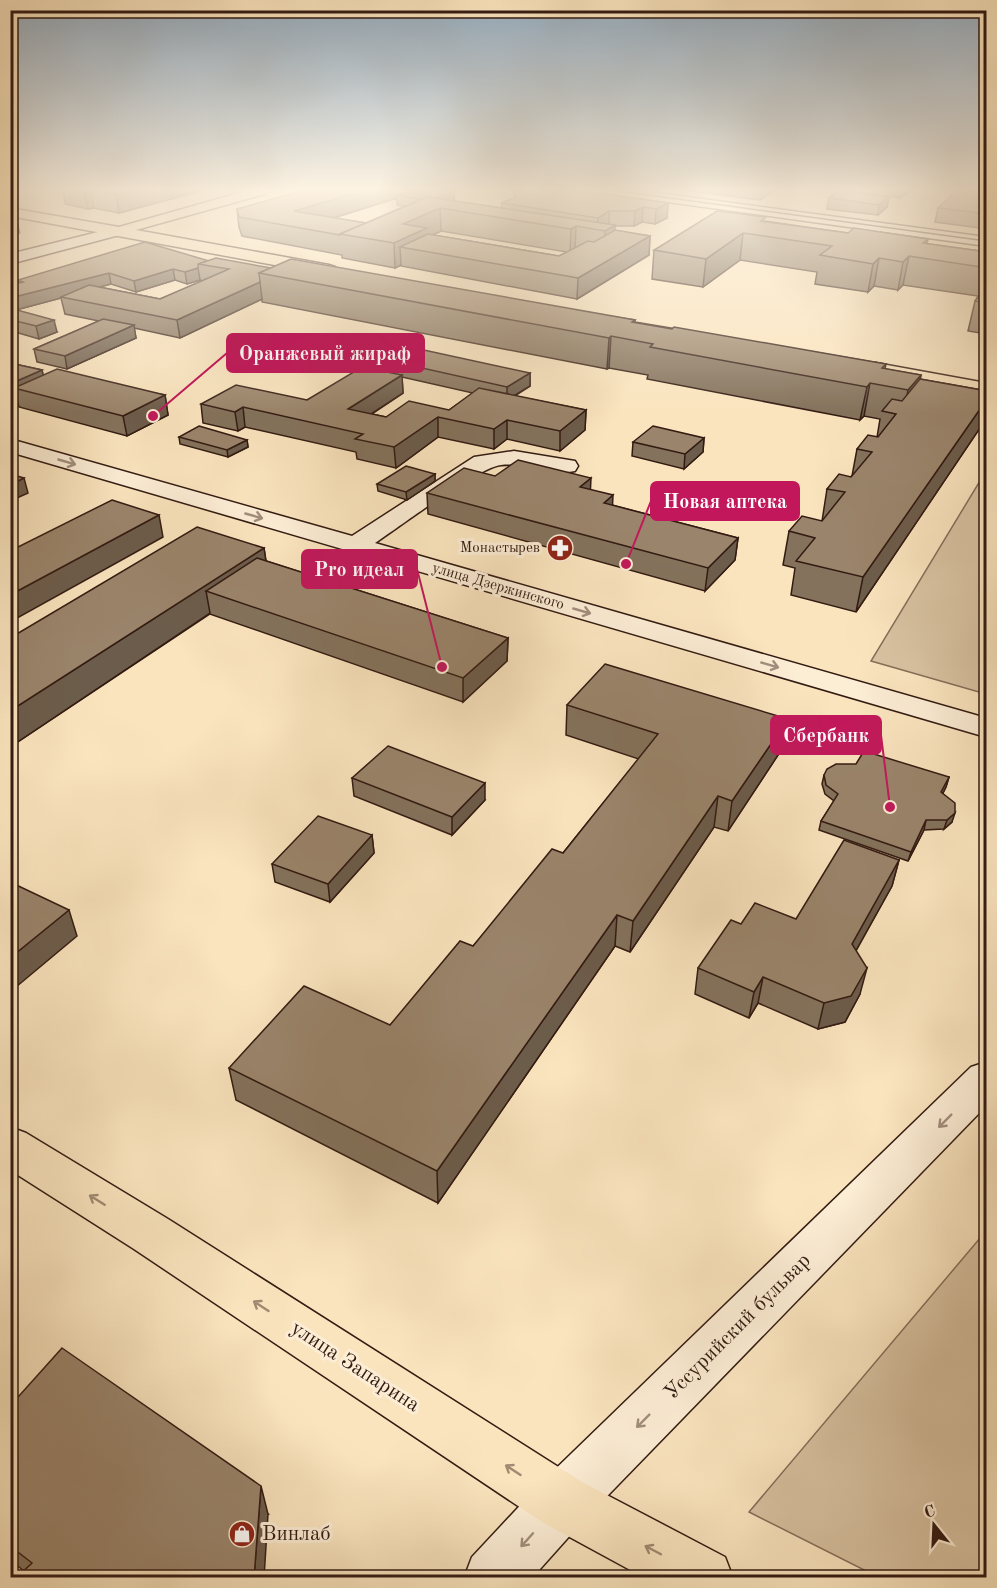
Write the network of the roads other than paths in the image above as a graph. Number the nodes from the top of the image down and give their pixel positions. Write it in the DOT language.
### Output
graph roads {
  1 [pos="304,265"];
  2 [pos="342,272"];
  3 [pos="857,366"];
  4 [pos="987,389"];
  5 [pos="10,445"];
  6 [pos="567,466"];
  7 [pos="356,545"];
  8 [pos="987,728"];
  9 [pos="987,1079"];
  10 [pos="10,1146"];
  11 [pos="562,1502"];
  12 [pos="493,1578"];
  13 [pos="704,1578"];
  1 -- 2 [label="main road"];
  3 -- 4 [label="main road"];
  5 -- 7 [label="street, улица Дзержинского, one-way"];
  6 -- 7 [label="street"];
  7 -- 8 [label="street, улица Дзержинского, one-way"];
  9 -- 11 [label="street, Уссурийский бульвар, one-way"];
  11 -- 10 [label="main road, улица Запарина, one-way"];
  11 -- 12 [label="street, Уссурийский бульвар, one-way"];
  13 -- 11 [label="main road, улица Запарина, one-way"];
}
